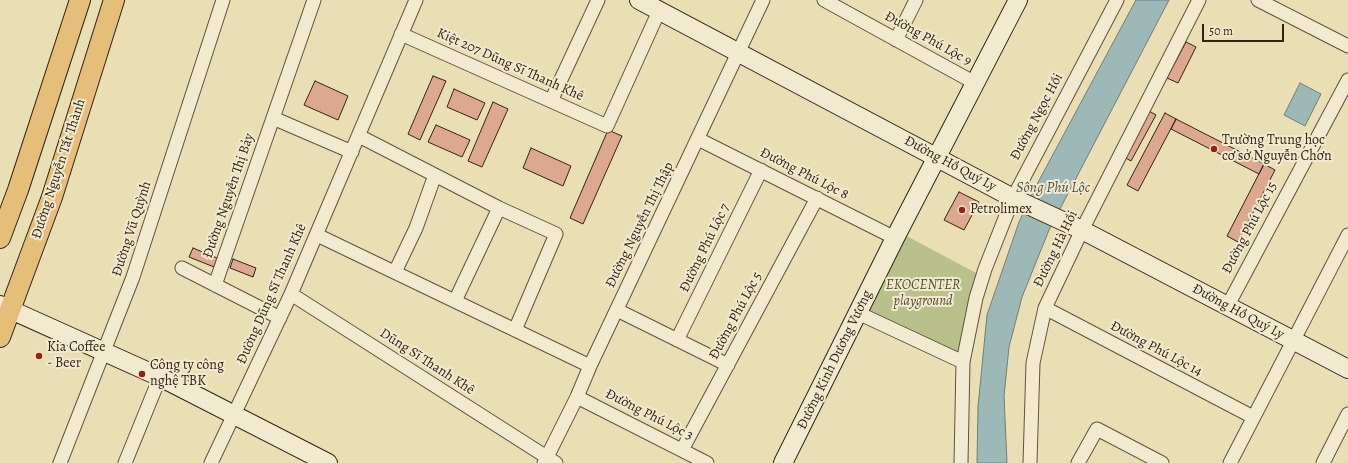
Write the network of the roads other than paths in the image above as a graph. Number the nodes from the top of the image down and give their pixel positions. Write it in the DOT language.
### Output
graph roads {
  1 [pos="80,0"];
  2 [pos="114,0"];
  3 [pos="223,0"];
  4 [pos="314,0"];
  5 [pos="416,0"];
  6 [pos="598,0"];
  7 [pos="639,0"];
  8 [pos="763,0"];
  9 [pos="824,0"];
  10 [pos="916,0"];
  11 [pos="1018,0"];
  12 [pos="1117,0"];
  13 [pos="1199,0"];
  14 [pos="1258,0"];
  15 [pos="841,4"];
  16 [pos="659,11"];
  17 [pos="401,34"];
  18 [pos="896,40"];
  19 [pos="1348,46"];
  20 [pos="738,53"];
  21 [pos="1348,80"];
  22 [pos="975,84"];
  23 [pos="551,101"];
  24 [pos="273,118"];
  25 [pos="359,136"];
  26 [pos="698,139"];
  27 [pos="352,152"];
  28 [pos="937,158"];
  29 [pos="761,170"];
  30 [pos="435,175"];
  31 [pos="817,198"];
  32 [pos="1018,200"];
  33 [pos="499,208"];
  34 [pos="1082,230"];
  35 [pos="317,235"];
  36 [pos="1348,236"];
  37 [pos="0,238"];
  38 [pos="895,238"];
  39 [pos="182,268"];
  40 [pos="395,272"];
  41 [pos="215,284"];
  42 [pos="291,294"];
  43 [pos="455,301"];
  44 [pos="5,307"];
  45 [pos="1226,307"];
  46 [pos="1045,308"];
  47 [pos="617,310"];
  48 [pos="858,313"];
  49 [pos="280,318"];
  50 [pos="515,330"];
  51 [pos="0,337"];
  52 [pos="677,340"];
  53 [pos="1293,341"];
  54 [pos="105,351"];
  55 [pos="962,362"];
  56 [pos="728,365"];
  57 [pos="590,366"];
  58 [pos="1348,369"];
  59 [pos="160,377"];
  60 [pos="577,397"];
  61 [pos="234,414"];
  62 [pos="1348,414"];
  63 [pos="1253,417"];
  64 [pos="682,450"];
  65 [pos="549,461"];
  66 [pos="60,463"];
  67 [pos="125,463"];
  68 [pos="211,463"];
  69 [pos="328,463"];
  70 [pos="707,463"];
  71 [pos="783,463"];
  72 [pos="961,463"];
  73 [pos="1030,463"];
  74 [pos="1078,463"];
  75 [pos="1162,463"];
  76 [pos="1230,463"];
  77 [pos="1323,463"];
  1 -- 37 [label="main road"];
  2 -- 44 [label="main road, Đường Nguyễn Tất Thành"];
  3 -- 54 [label="street, Đường Vũ Quỳnh"];
  4 -- 24 [label="street, Đường Nguyễn Thị Bảy"];
  5 -- 17 [label="street, Đường Dũng Sĩ Thanh Khê"];
  6 -- 23 [label="street"];
  7 -- 16 [label="street, Đường Hồ Quý Ly"];
  8 -- 20 [label="street, Đường Nguyễn Thị Thập"];
  9 -- 15 [label="street, Đường Phú Lộc 9"];
  10 -- 18 [label="street"];
  11 -- 22 [label="street, Đường Kinh Dương Vương"];
  12 -- 32 [label="street, Đường Ngọc Hồi"];
  13 -- 34 [label="street, Đường Hà Hồi"];
  14 -- 19 [label="street"];
  15 -- 18 [label="street, Đường Phú Lộc 9"];
  16 -- 20 [label="street, Đường Hồ Quý Ly"];
  16 -- 23 [label="street, Kiệt 207 Dũng Sĩ Thanh Khê"];
  17 -- 23 [label="street, Kiệt 207 Dũng Sĩ Thanh Khê"];
  17 -- 25 [label="street, Đường Dũng Sĩ Thanh Khê"];
  18 -- 22 [label="street, Đường Phú Lộc 9"];
  20 -- 26 [label="street, Đường Nguyễn Thị Thập"];
  20 -- 28 [label="street, Đường Hồ Quý Ly"];
  21 -- 45 [label="street, Đường Phú Lộc 15"];
  22 -- 28 [label="street, Đường Kinh Dương Vương"];
  24 -- 27 [label="street"];
  24 -- 41 [label="street, Đường Nguyễn Thị Bảy"];
  25 -- 27 [label="street, Đường Dũng Sĩ Thanh Khê"];
  25 -- 30 [label="street"];
  26 -- 29 [label="street, Đường Phú Lộc 8"];
  26 -- 47 [label="street, Đường Nguyễn Thị Thập"];
  27 -- 35 [label="street, Đường Dũng Sĩ Thanh Khê"];
  28 -- 32 [label="street, Đường Hồ Quý Ly"];
  28 -- 38 [label="street, Đường Kinh Dương Vương"];
  29 -- 31 [label="street, Đường Phú Lộc 8"];
  29 -- 52 [label="street, Đường Phú Lộc 7"];
  30 -- 33 [label="street"];
  30 -- 40 [label="street"];
  31 -- 38 [label="street, Đường Phú Lộc 8"];
  31 -- 56 [label="street, Đường Phú Lộc 5"];
  32 -- 34 [label="street, Đường Hồ Quý Ly"];
  32 -- 55 [label="street, Đường Ngọc Hồi"];
  33 -- 43 [label="street"];
  33 -- 50 [label="street"];
  34 -- 45 [label="street, Đường Hồ Quý Ly"];
  34 -- 46 [label="street, Đường Hà Hồi"];
  35 -- 40 [label="street"];
  35 -- 42 [label="street, Đường Dũng Sĩ Thanh Khê"];
  36 -- 53 [label="street"];
  38 -- 48 [label="street, Đường Kinh Dương Vương"];
  39 -- 41 [label="street, Đường Nguyễn Thị Bảy"];
  40 -- 43 [label="street"];
  41 -- 49 [label="street, Đường Nguyễn Thị Bảy"];
  42 -- 49 [label="street, Đường Dũng Sĩ Thanh Khê"];
  42 -- 65 [label="street, Dũng Sĩ Thanh Khê"];
  43 -- 50 [label="street"];
  44 -- 51 [label="main road, Đường Nguyễn Tất Thành"];
  44 -- 54 [label="street"];
  45 -- 53 [label="street, Đường Hồ Quý Ly"];
  46 -- 63 [label="street, Đường Phú Lộc 14"];
  46 -- 73 [label="street, Đường Hà Hồi"];
  47 -- 52 [label="street"];
  47 -- 57 [label="street, Đường Nguyễn Thị Thập"];
  48 -- 55 [label="street"];
  48 -- 71 [label="street, Đường Kinh Dương Vương"];
  49 -- 61 [label="street, Đường Dũng Sĩ Thanh Khê"];
  50 -- 57 [label="street"];
  52 -- 56 [label="street"];
  53 -- 58 [label="street, Đường Hồ Quý Ly"];
  53 -- 63 [label="street"];
  54 -- 59 [label="street"];
  54 -- 66 [label="street, Đường Vũ Quỳnh"];
  55 -- 72 [label="street, Đường Ngọc Hồi"];
  56 -- 64 [label="street, Đường Phú Lộc 5"];
  57 -- 60 [label="street, Đường Nguyễn Thị Thập"];
  59 -- 61 [label="street"];
  59 -- 67 [label="street"];
  60 -- 64 [label="street, Đường Phú Lộc 3"];
  60 -- 65 [label="street, Đường Nguyễn Thị Thập"];
  61 -- 68 [label="street, Đường Dũng Sĩ Thanh Khê"];
  61 -- 69 [label="street"];
  62 -- 77 [label="street"];
  63 -- 76 [label="street"];
  64 -- 70 [label="street, Đường Phú Lộc 3"];
  74 -- 75 [label="street"];
}
